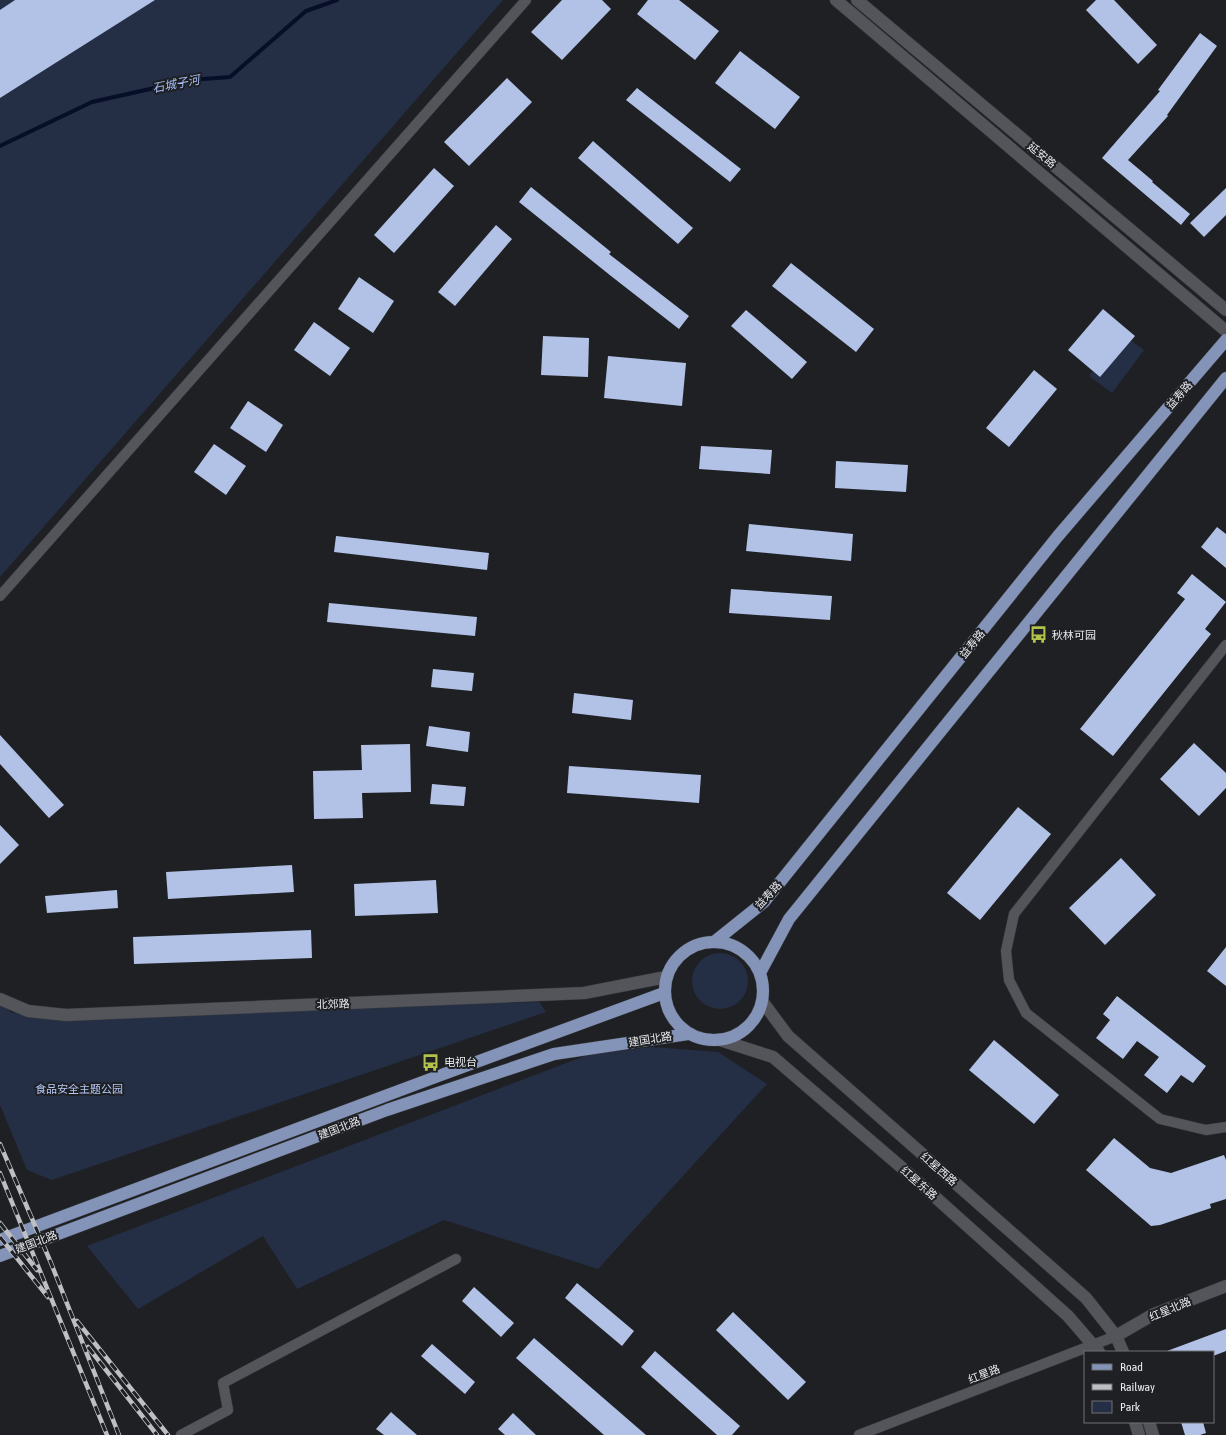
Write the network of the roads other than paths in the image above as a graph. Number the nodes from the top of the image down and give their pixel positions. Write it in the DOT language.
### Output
graph roads {
  1 [pos="526,0"];
  2 [pos="836,0"];
  3 [pos="857,0"];
  4 [pos="1226,310"];
  5 [pos="1226,331"];
  6 [pos="1226,340"];
  7 [pos="1226,378"];
  8 [pos="0,596"];
  9 [pos="1226,645"];
  10 [pos="714,942"];
  11 [pos="760,973"];
  12 [pos="666,977"];
  13 [pos="664,993"];
  14 [pos="0,999"];
  15 [pos="762,1001"];
  16 [pos="688,1034"];
  17 [pos="720,1040"];
  18 [pos="1226,1127"];
  19 [pos="0,1240"];
  20 [pos="0,1256"];
  21 [pos="456,1259"];
  22 [pos="1226,1286"];
  23 [pos="1116,1336"];
  24 [pos="1097,1348"];
  25 [pos="1123,1351"];
  26 [pos="1084,1353"];
  27 [pos="1134,1423"];
  28 [pos="1149,1423"];
  29 [pos="181,1435"];
  30 [pos="859,1435"];
  31 [pos="1139,1435"];
  32 [pos="1153,1435"];
  1 -- 8 [label="street"];
  2 -- 5 [label="main road"];
  3 -- 4 [label="main road, 延安路"];
  6 -- 10 [label="main road, 益寿路"];
  7 -- 11 [label="main road"];
  9 -- 18 [label="street"];
  10 -- 11 [label="main road"];
  10 -- 12 [label="main road"];
  11 -- 15 [label="main road"];
  12 -- 13 [label="main road"];
  12 -- 14 [label="main road, 北郊路"];
  13 -- 16 [label="main road"];
  13 -- 19 [label="main road, 建国北路"];
  15 -- 17 [label="main road"];
  15 -- 23 [label="main road, 红星西路"];
  16 -- 17 [label="main road"];
  16 -- 20 [label="main road, 建国北路"];
  17 -- 24 [label="main road, 红星东路"];
  21 -- 29 [label="street"];
  22 -- 23 [label="main road, 红星北路"];
  23 -- 24 [label="street, 红星路"];
  23 -- 25 [label="main road"];
  26 -- 30 [label="street, 红星路"];
  27 -- 31 [label="main road"];
  28 -- 32 [label="main road"];
}
